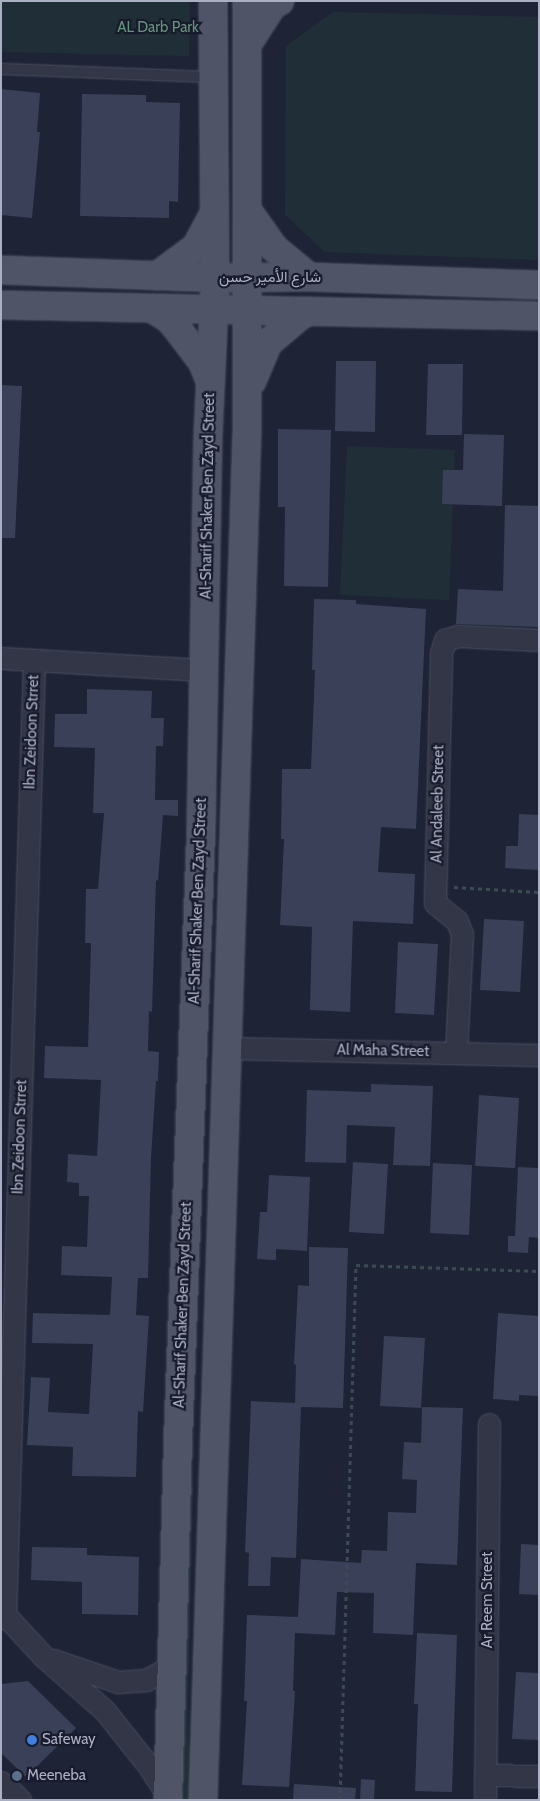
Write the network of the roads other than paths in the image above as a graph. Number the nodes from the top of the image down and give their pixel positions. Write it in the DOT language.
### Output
graph roads {
  1 [pos="212,1"];
  2 [pos="247,1"];
  3 [pos="280,1"];
  4 [pos="247,45"];
  5 [pos="1,69"];
  6 [pos="212,77"];
  7 [pos="216,209"];
  8 [pos="248,211"];
  9 [pos="1,270"];
  10 [pos="157,276"];
  11 [pos="309,277"];
  12 [pos="215,278"];
  13 [pos="248,278"];
  14 [pos="539,285"];
  15 [pos="1,305"];
  16 [pos="151,308"];
  17 [pos="214,311"];
  18 [pos="309,311"];
  19 [pos="248,312"];
  20 [pos="539,316"];
  21 [pos="211,383"];
  22 [pos="248,389"];
  23 [pos="539,640"];
  24 [pos="1,658"];
  25 [pos="34,660"];
  26 [pos="204,670"];
  27 [pos="201,833"];
  28 [pos="235,833"];
  29 [pos="227,1048"];
  30 [pos="456,1052"];
  31 [pos="539,1055"];
  32 [pos="489,1424"];
  33 [pos="178,1456"];
  34 [pos="215,1458"];
  35 [pos="3,1617"];
  36 [pos="44,1656"];
  37 [pos="172,1662"];
  38 [pos="486,1775"];
  39 [pos="539,1776"];
  40 [pos="1,1782"];
  41 [pos="168,1798"];
  42 [pos="20,1800"];
  43 [pos="203,1800"];
  44 [pos="486,1800"];
  1 -- 6 [label="main road, Al-Sharif Shaker Ben Zayd Street"];
  2 -- 4 [label="main road"];
  3 -- 4 [label="main road"];
  4 -- 8 [label="main road"];
  5 -- 6 [label="lane"];
  6 -- 7 [label="main road, Al-Sharif Shaker Ben Zayd Street"];
  7 -- 10 [label="main road"];
  7 -- 12 [label="main road, Al-Sharif Shaker Ben Zayd Street"];
  8 -- 11 [label="main road"];
  8 -- 13 [label="main road"];
  9 -- 10 [label="main road, شارع الأمير حسن"];
  10 -- 12 [label="main road, شارع الأمير حسن"];
  11 -- 13 [label="main road, شارع الأمير حسن"];
  11 -- 14 [label="main road, شارع الأمير حسن"];
  12 -- 13 [label="main road, شارع الأمير حسن"];
  12 -- 17 [label="main road, Al-Sharif Shaker Ben Zayd Street"];
  13 -- 19 [label="main road"];
  15 -- 16 [label="main road"];
  16 -- 17 [label="main road"];
  16 -- 21 [label="main road"];
  17 -- 19 [label="main road"];
  17 -- 21 [label="main road, Al-Sharif Shaker Ben Zayd Street"];
  18 -- 19 [label="main road"];
  18 -- 20 [label="main road"];
  18 -- 22 [label="main road"];
  19 -- 22 [label="main road"];
  21 -- 26 [label="main road, Al-Sharif Shaker Ben Zayd Street"];
  22 -- 28 [label="main road"];
  23 -- 30 [label="street, Al Andaleeb Street"];
  24 -- 25 [label="street"];
  25 -- 26 [label="street"];
  25 -- 35 [label="street, Ibn Zeidoon Strret"];
  26 -- 27 [label="main road, Al-Sharif Shaker Ben Zayd Street"];
  27 -- 28 [label="main road"];
  27 -- 33 [label="main road, Al-Sharif Shaker Ben Zayd Street"];
  28 -- 29 [label="main road"];
  29 -- 30 [label="street, Al Maha Street"];
  29 -- 34 [label="main road"];
  30 -- 31 [label="street, Al Maha Street"];
  32 -- 38 [label="street, Ar Reem Street"];
  33 -- 34 [label="main road"];
  33 -- 37 [label="main road, Al-Sharif Shaker Ben Zayd Street"];
  34 -- 43 [label="main road"];
  35 -- 36 [label="street"];
  36 -- 37 [label="street"];
  36 -- 41 [label="street"];
  37 -- 41 [label="main road, Al-Sharif Shaker Ben Zayd Street"];
  38 -- 39 [label="street"];
  38 -- 44 [label="street, Ar Reem Street"];
  40 -- 42 [label="street"];
}
